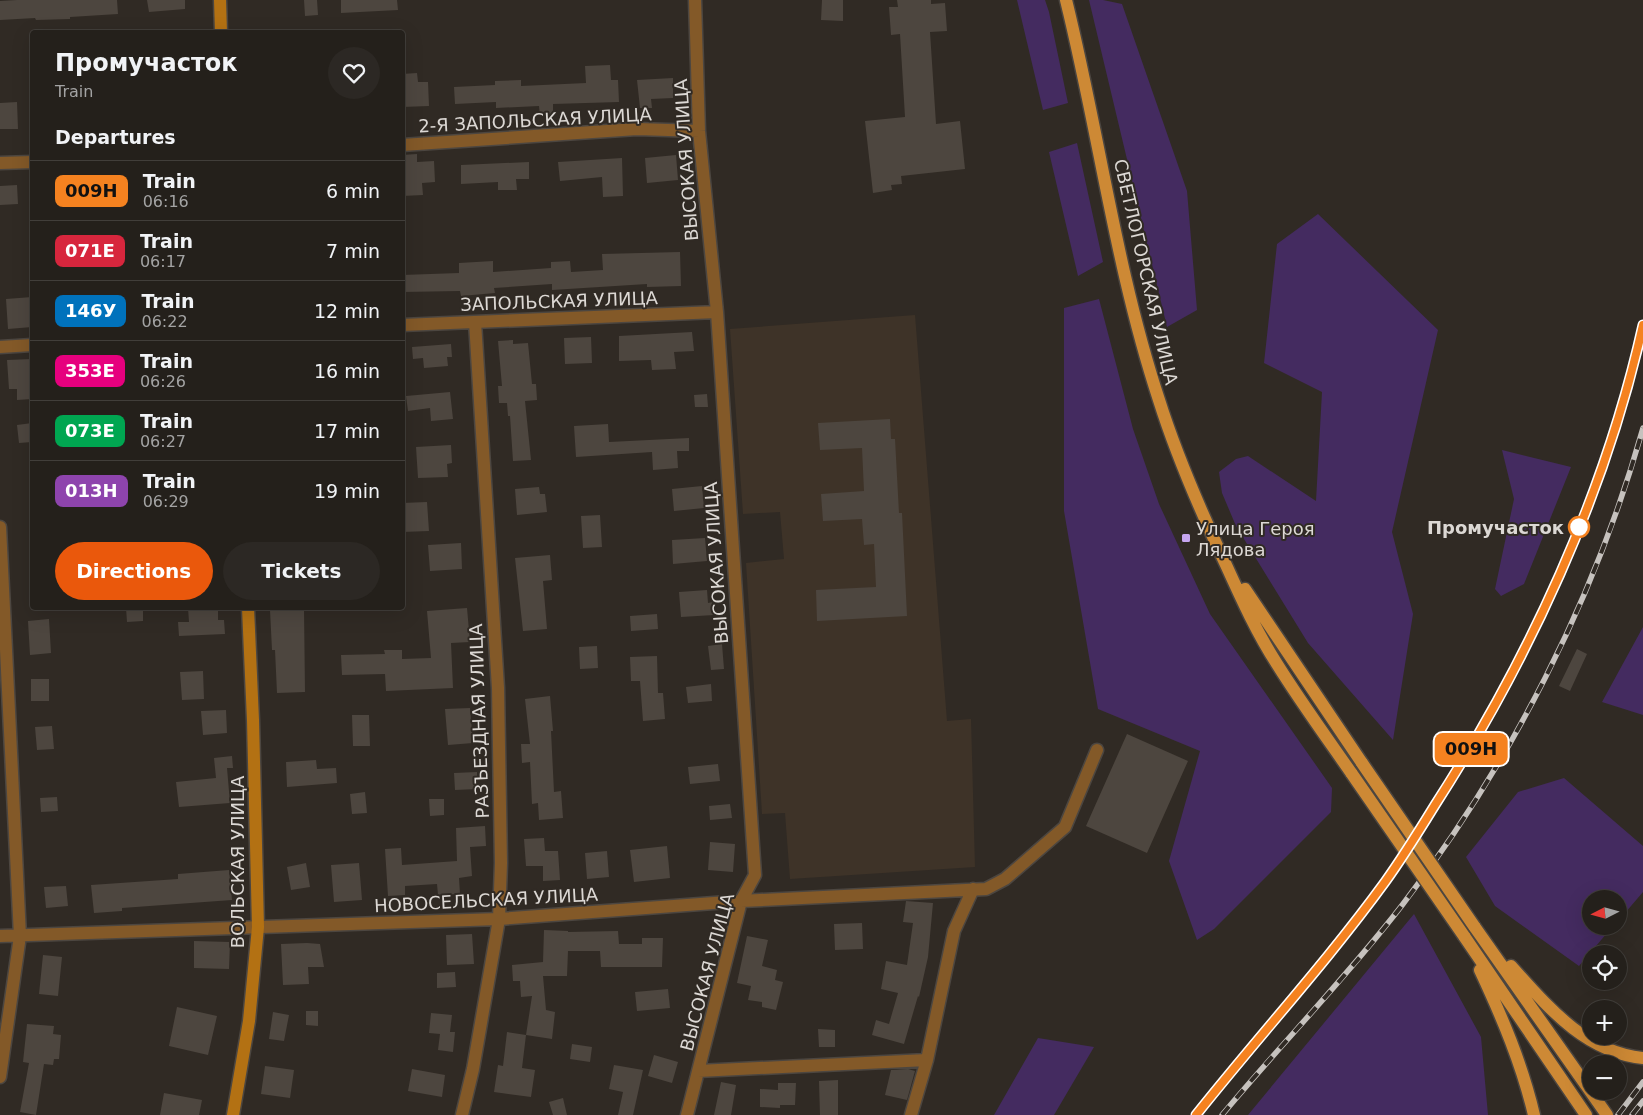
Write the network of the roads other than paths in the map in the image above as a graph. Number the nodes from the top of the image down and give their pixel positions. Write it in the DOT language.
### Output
graph roads {
  1 [pos="220,0"];
  2 [pos="695,0"];
  3 [pos="1066,0"];
  4 [pos="221,30"];
  5 [pos="699,131"];
  6 [pos="405,145"];
  7 [pos="30,162"];
  8 [pos="0,163"];
  9 [pos="717,312"];
  10 [pos="475,322"];
  11 [pos="405,325"];
  12 [pos="30,345"];
  13 [pos="0,347"];
  14 [pos="0,527"];
  15 [pos="1216,544"];
  16 [pos="248,610"];
  17 [pos="1096,750"];
  18 [pos="973,889"];
  19 [pos="740,901"];
  20 [pos="499,919"];
  21 [pos="1474,926"];
  22 [pos="258,927"];
  23 [pos="0,936"];
  24 [pos="20,936"];
  25 [pos="1464,936"];
  26 [pos="1643,1058"];
  27 [pos="927,1060"];
  28 [pos="698,1072"];
  29 [pos="0,1078"];
  30 [pos="232,1115"];
  31 [pos="462,1115"];
  32 [pos="687,1115"];
  33 [pos="911,1115"];
  34 [pos="1534,1115"];
  35 [pos="1586,1115"];
  36 [pos="1607,1115"];
  1 -- 4 [label="street"];
  2 -- 5 [label="street, ВЫСОКАЯ УЛИЦА"];
  3 -- 15 [label="main road, СВЕТЛОГОРСКАЯ УЛИЦА"];
  5 -- 6 [label="street, 2-Я ЗАПОЛЬСКАЯ УЛИЦА"];
  5 -- 9 [label="street, ВЫСОКАЯ УЛИЦА"];
  7 -- 8 [label="street"];
  9 -- 10 [label="street, ЗАПОЛЬСКАЯ УЛИЦА"];
  9 -- 19 [label="street, ВЫСОКАЯ УЛИЦА"];
  10 -- 11 [label="street, ЗАПОЛЬСКАЯ УЛИЦА"];
  10 -- 20 [label="street, РАЗЪЕЗДНАЯ УЛИЦА"];
  12 -- 13 [label="street"];
  14 -- 24 [label="street"];
  15 -- 21 [label="main road, СВЕТЛОГОРСКАЯ УЛИЦА, bridge"];
  15 -- 25 [label="main road, СВЕТЛОГОРСКАЯ УЛИЦА, bridge"];
  16 -- 22 [label="street, ВОЛЬСКАЯ УЛИЦА"];
  17 -- 18 [label="street, НОВОСЕЛЬСКАЯ УЛИЦА"];
  18 -- 19 [label="street, НОВОСЕЛЬСКАЯ УЛИЦА"];
  18 -- 27 [label="street"];
  19 -- 20 [label="street, НОВОСЕЛЬСКАЯ УЛИЦА"];
  19 -- 28 [label="street, ВЫСОКАЯ УЛИЦА"];
  20 -- 22 [label="street, НОВОСЕЛЬСКАЯ УЛИЦА"];
  20 -- 31 [label="street, РАЗЪЕЗДНАЯ УЛИЦА"];
  21 -- 26 [label="main road"];
  21 -- 36 [label="main road"];
  22 -- 24 [label="street, НОВОСЕЛЬСКАЯ УЛИЦА"];
  22 -- 30 [label="street, ВОЛЬСКАЯ УЛИЦА"];
  23 -- 24 [label="street, НОВОСЕЛЬСКАЯ УЛИЦА"];
  24 -- 29 [label="street"];
  25 -- 34 [label="main road"];
  25 -- 35 [label="main road"];
  27 -- 28 [label="street"];
  27 -- 33 [label="street"];
  28 -- 32 [label="street, ВЫСОКАЯ УЛИЦА"];
}
